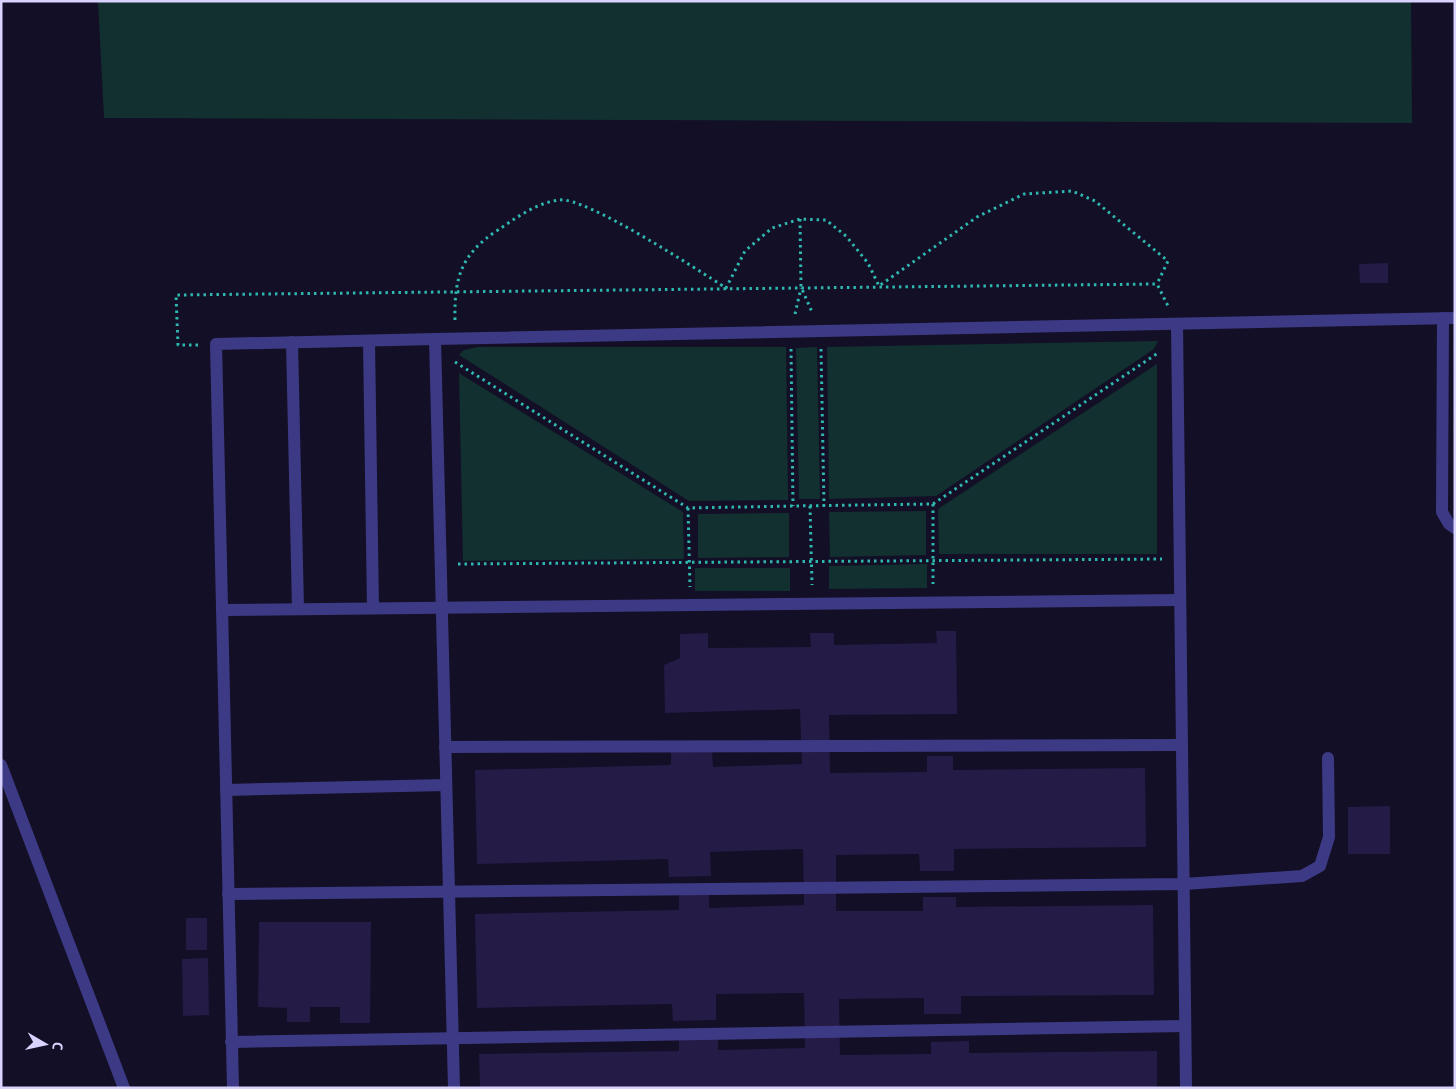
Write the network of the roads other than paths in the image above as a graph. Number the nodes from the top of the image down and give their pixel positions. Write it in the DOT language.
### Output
graph roads {
  1 [pos="1449,318"];
  2 [pos="1177,324"];
  3 [pos="369,341"];
  4 [pos="292,342"];
  5 [pos="435,344"];
  6 [pos="1455,528"];
  7 [pos="1180,600"];
  8 [pos="442,607"];
  9 [pos="373,608"];
  10 [pos="298,609"];
  11 [pos="222,610"];
  12 [pos="1182,744"];
  13 [pos="446,747"];
  14 [pos="1328,758"];
  15 [pos="1,765"];
  16 [pos="446,785"];
  17 [pos="226,790"];
  18 [pos="1184,884"];
  19 [pos="449,892"];
  20 [pos="228,894"];
  21 [pos="1186,1026"];
  22 [pos="453,1038"];
  23 [pos="231,1042"];
  24 [pos="124,1088"];
  25 [pos="233,1088"];
  26 [pos="454,1088"];
  27 [pos="1186,1088"];
  1 -- 2 [label="street"];
  1 -- 6 [label="street"];
  2 -- 5 [label="street"];
  2 -- 7 [label="street"];
  3 -- 4 [label="street"];
  3 -- 5 [label="street"];
  3 -- 9 [label="street"];
  4 -- 10 [label="street"];
  4 -- 11 [label="street"];
  5 -- 8 [label="street"];
  7 -- 8 [label="street"];
  7 -- 12 [label="street"];
  8 -- 9 [label="street"];
  8 -- 13 [label="street"];
  9 -- 10 [label="street"];
  10 -- 11 [label="street"];
  11 -- 17 [label="street"];
  12 -- 13 [label="street"];
  12 -- 18 [label="street"];
  13 -- 16 [label="street"];
  14 -- 18 [label="street"];
  15 -- 24 [label="street"];
  16 -- 17 [label="street"];
  16 -- 19 [label="street"];
  17 -- 20 [label="street"];
  18 -- 19 [label="street"];
  18 -- 21 [label="street"];
  19 -- 20 [label="street"];
  19 -- 22 [label="street"];
  20 -- 23 [label="street"];
  21 -- 22 [label="street"];
  21 -- 27 [label="street"];
  22 -- 23 [label="street"];
  22 -- 26 [label="street"];
  23 -- 25 [label="street"];
}
